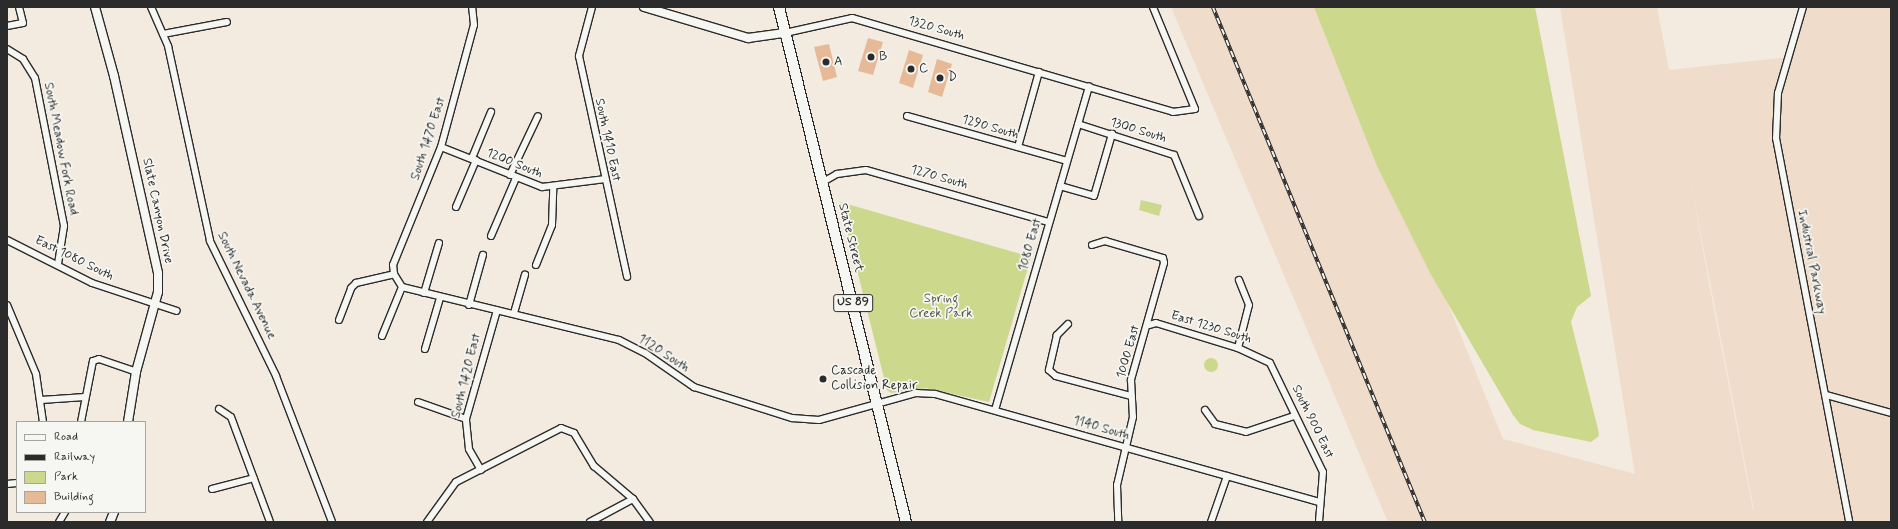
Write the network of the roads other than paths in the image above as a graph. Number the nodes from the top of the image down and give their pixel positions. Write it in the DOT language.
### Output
graph roads {
  1 [pos="19,7"];
  2 [pos="95,7"];
  3 [pos="151,7"];
  4 [pos="472,7"];
  5 [pos="592,7"];
  6 [pos="644,7"];
  7 [pos="779,7"];
  8 [pos="1153,7"];
  9 [pos="1803,7"];
  10 [pos="662,10"];
  11 [pos="227,22"];
  12 [pos="7,26"];
  13 [pos="785,33"];
  14 [pos="163,34"];
  15 [pos="9,51"];
  16 [pos="7,59"];
  17 [pos="1039,72"];
  18 [pos="1089,86"];
  19 [pos="491,112"];
  20 [pos="538,116"];
  21 [pos="907,116"];
  22 [pos="1078,124"];
  23 [pos="1112,134"];
  24 [pos="441,146"];
  25 [pos="1018,147"];
  26 [pos="474,159"];
  27 [pos="1067,161"];
  28 [pos="513,176"];
  29 [pos="605,179"];
  30 [pos="823,182"];
  31 [pos="1060,186"];
  32 [pos="553,188"];
  33 [pos="456,207"];
  34 [pos="1199,216"];
  35 [pos="1049,222"];
  36 [pos="490,236"];
  37 [pos="7,240"];
  38 [pos="439,242"];
  39 [pos="1092,244"];
  40 [pos="483,256"];
  41 [pos="58,265"];
  42 [pos="536,265"];
  43 [pos="394,274"];
  44 [pos="525,276"];
  45 [pos="627,277"];
  46 [pos="1239,280"];
  47 [pos="402,287"];
  48 [pos="424,293"];
  49 [pos="440,298"];
  50 [pos="155,304"];
  51 [pos="7,305"];
  52 [pos="469,305"];
  53 [pos="497,310"];
  54 [pos="177,311"];
  55 [pos="514,313"];
  56 [pos="339,320"];
  57 [pos="1068,324"];
  58 [pos="1149,325"];
  59 [pos="382,336"];
  60 [pos="1238,348"];
  61 [pos="425,349"];
  62 [pos="1266,359"];
  63 [pos="136,372"];
  64 [pos="1826,395"];
  65 [pos="1131,396"];
  66 [pos="85,397"];
  67 [pos="41,400"];
  68 [pos="418,402"];
  69 [pos="878,404"];
  70 [pos="219,409"];
  71 [pos="995,410"];
  72 [pos="1205,410"];
  73 [pos="1891,413"];
  74 [pos="1294,416"];
  75 [pos="466,419"];
  76 [pos="43,421"];
  77 [pos="81,421"];
  78 [pos="128,421"];
  79 [pos="1126,448"];
  80 [pos="481,470"];
  81 [pos="1227,476"];
  82 [pos="254,478"];
  83 [pos="212,489"];
  84 [pos="633,499"];
  85 [pos="1318,502"];
  86 [pos="64,513"];
  87 [pos="59,522"];
  88 [pos="270,522"];
  89 [pos="332,522"];
  90 [pos="427,522"];
  91 [pos="590,522"];
  92 [pos="650,522"];
  93 [pos="906,522"];
  94 [pos="1118,522"];
  95 [pos="1211,522"];
  96 [pos="1318,522"];
  97 [pos="1849,522"];
  1 -- 12 [label="street"];
  2 -- 50 [label="street, Slate Canyon Drive"];
  3 -- 14 [label="street, South Nevada Avenue"];
  4 -- 24 [label="street, South 1470 East"];
  5 -- 29 [label="street, South 1410 East"];
  6 -- 10 [label="street, 1320 South"];
  7 -- 13 [label="main road, State Street / US 89"];
  8 -- 18 [label="street, 1320 South"];
  9 -- 64 [label="street, Industrial Parkway"];
  10 -- 13 [label="street, 1320 South"];
  11 -- 14 [label="street"];
  13 -- 17 [label="street, 1320 South"];
  13 -- 30 [label="main road, State Street / US 89"];
  14 -- 89 [label="street, South Nevada Avenue"];
  15 -- 16 [label="street"];
  15 -- 41 [label="street, South Meadow Fork Road"];
  17 -- 18 [label="street, 1320 South"];
  17 -- 25 [label="street"];
  18 -- 22 [label="street, 1080 East"];
  19 -- 26 [label="street"];
  20 -- 28 [label="street"];
  21 -- 25 [label="street, 1290 South"];
  22 -- 23 [label="street, 1300 South"];
  22 -- 27 [label="street, 1080 East"];
  23 -- 31 [label="street"];
  23 -- 34 [label="street, 1300 South"];
  24 -- 26 [label="street, 1200 South"];
  24 -- 43 [label="street, South 1470 East"];
  25 -- 27 [label="street, 1290 South"];
  26 -- 28 [label="street, 1200 South"];
  26 -- 33 [label="street"];
  27 -- 31 [label="street, 1080 East"];
  28 -- 32 [label="street, 1200 South"];
  28 -- 36 [label="street"];
  29 -- 32 [label="street, 1200 South"];
  29 -- 45 [label="street, South 1410 East"];
  30 -- 35 [label="street, 1270 South"];
  30 -- 69 [label="main road, State Street / US 89"];
  31 -- 35 [label="street, 1080 East"];
  32 -- 42 [label="street"];
  35 -- 71 [label="street, 1080 East"];
  37 -- 41 [label="street, East 1080 South"];
  38 -- 48 [label="street"];
  39 -- 58 [label="street, 1000 East"];
  40 -- 52 [label="street"];
  41 -- 50 [label="street, East 1080 South"];
  43 -- 47 [label="street"];
  43 -- 56 [label="street"];
  44 -- 55 [label="street"];
  46 -- 60 [label="street"];
  47 -- 48 [label="street, 1120 South"];
  47 -- 59 [label="street"];
  48 -- 49 [label="street, 1120 South"];
  49 -- 52 [label="street, 1120 South"];
  49 -- 61 [label="street"];
  50 -- 54 [label="street, East 1080 South"];
  50 -- 63 [label="street, Slate Canyon Drive"];
  51 -- 67 [label="street"];
  52 -- 53 [label="street, 1120 South"];
  53 -- 55 [label="street, 1120 South"];
  53 -- 75 [label="street, South 1420 East"];
  55 -- 69 [label="street, 1120 South"];
  57 -- 65 [label="street"];
  58 -- 60 [label="street, East 1230 South"];
  58 -- 65 [label="street, 1000 East"];
  60 -- 62 [label="street, East 1230 South"];
  62 -- 74 [label="street, South 900 East"];
  63 -- 66 [label="street"];
  63 -- 78 [label="street, Slate Canyon Drive"];
  64 -- 73 [label="street"];
  64 -- 97 [label="street, Industrial Parkway"];
  65 -- 79 [label="street, 1000 East"];
  66 -- 67 [label="street"];
  66 -- 77 [label="street"];
  67 -- 76 [label="street"];
  68 -- 75 [label="street"];
  69 -- 71 [label="street, 1140 South"];
  69 -- 93 [label="main road, State Street / US 89"];
  70 -- 82 [label="street"];
  71 -- 79 [label="street, 1140 South"];
  72 -- 74 [label="street"];
  74 -- 85 [label="street, South 900 East"];
  75 -- 80 [label="street, South 1420 East"];
  79 -- 81 [label="street, 1140 South"];
  79 -- 94 [label="street, 1000 East"];
  80 -- 84 [label="street"];
  80 -- 90 [label="street"];
  81 -- 85 [label="street, 1140 South"];
  81 -- 95 [label="street"];
  82 -- 83 [label="street"];
  82 -- 88 [label="street"];
  84 -- 91 [label="street"];
  84 -- 92 [label="street"];
  85 -- 96 [label="street, South 900 East"];
  86 -- 87 [label="street"];
}
